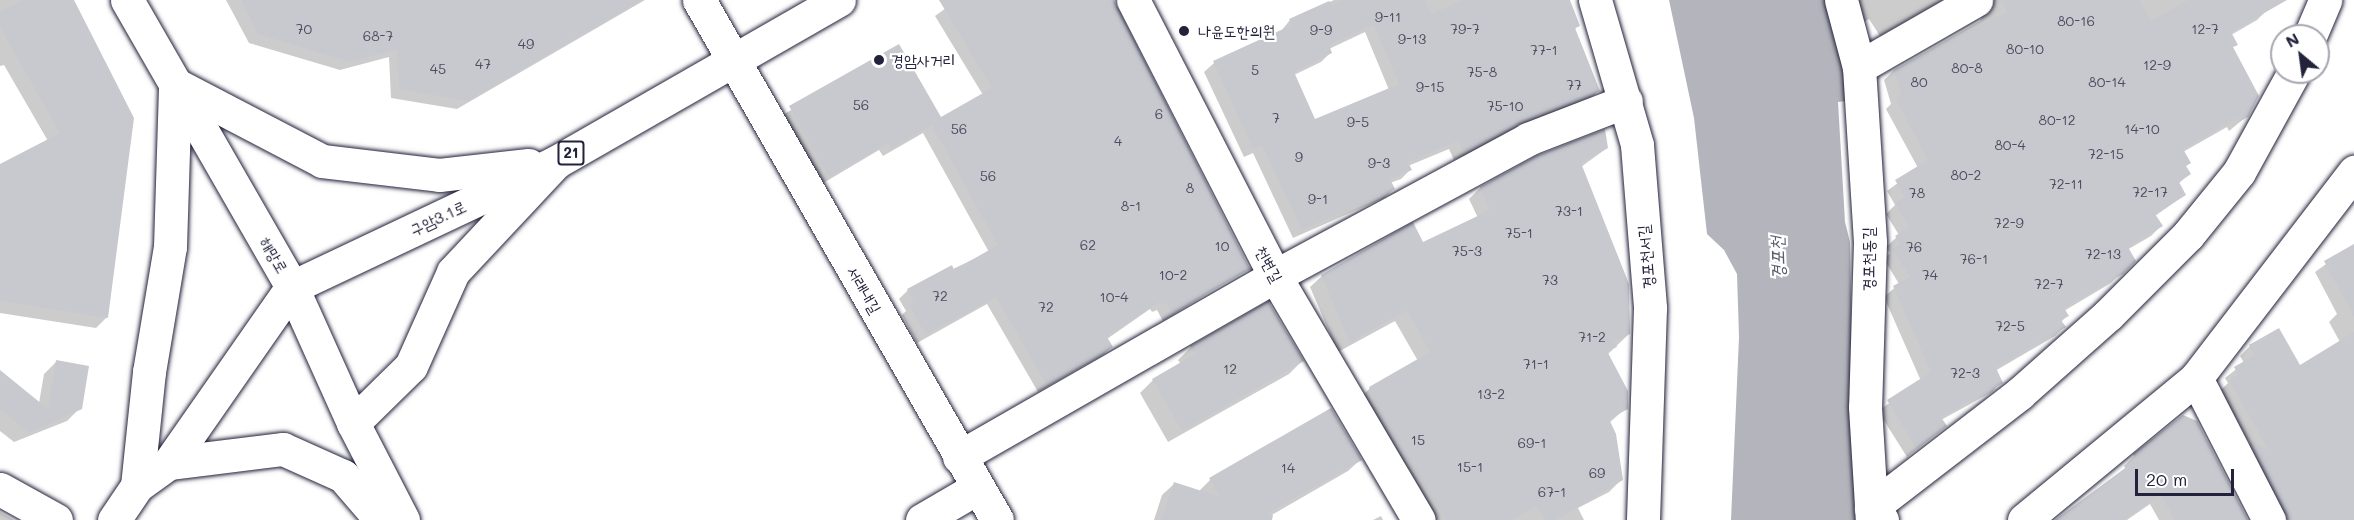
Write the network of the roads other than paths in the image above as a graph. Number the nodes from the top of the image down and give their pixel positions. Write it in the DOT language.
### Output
graph roads {
  1 [pos="127,0"];
  2 [pos="699,0"];
  3 [pos="839,0"];
  4 [pos="1133,0"];
  5 [pos="1594,0"];
  6 [pos="1841,0"];
  7 [pos="1976,0"];
  8 [pos="2325,0"];
  9 [pos="2315,24"];
  10 [pos="733,60"];
  11 [pos="1859,67"];
  12 [pos="175,84"];
  13 [pos="2287,84"];
  14 [pos="1626,100"];
  15 [pos="556,162"];
  16 [pos="2354,172"];
  17 [pos="1275,276"];
  18 [pos="292,287"];
  19 [pos="2196,378"];
  20 [pos="353,423"];
  21 [pos="959,457"];
  22 [pos="170,463"];
  23 [pos="137,486"];
  24 [pos="977,488"];
  25 [pos="0,489"];
  26 [pos="1875,516"];
  27 [pos="56,520"];
  28 [pos="114,520"];
  29 [pos="381,520"];
  30 [pos="403,520"];
  31 [pos="922,520"];
  32 [pos="997,520"];
  33 [pos="1419,520"];
  34 [pos="1643,520"];
  35 [pos="2024,520"];
  36 [pos="2269,520"];
  1 -- 12 [label="street, 해망로"];
  2 -- 10 [label="street, 서래내길"];
  3 -- 10 [label="street, 구암3.1로 / 21"];
  4 -- 17 [label="street, 천변길"];
  5 -- 14 [label="street, 경포천서길"];
  6 -- 11 [label="street, 경포천동길"];
  7 -- 11 [label="street"];
  8 -- 9 [label="street"];
  10 -- 15 [label="street, 구암3.1로 / 21"];
  10 -- 21 [label="street, 서래내길"];
  11 -- 26 [label="street, 경포천동길"];
  12 -- 15 [label="street"];
  12 -- 18 [label="street, 해망로"];
  12 -- 23 [label="street"];
  13 -- 26 [label="street"];
  14 -- 17 [label="street"];
  14 -- 34 [label="street, 경포천서길"];
  15 -- 18 [label="street, 구암3.1로 / 21"];
  15 -- 20 [label="street"];
  16 -- 19 [label="street"];
  17 -- 21 [label="street"];
  17 -- 33 [label="street, 천변길"];
  18 -- 20 [label="street, 해망로"];
  18 -- 22 [label="street, 구암3.1로"];
  19 -- 35 [label="street"];
  19 -- 36 [label="street"];
  20 -- 30 [label="street, 해망로"];
  21 -- 24 [label="street, 서래내길"];
  22 -- 23 [label="street, 구암3.1로"];
  22 -- 29 [label="street"];
  23 -- 28 [label="street, 구암3.1로"];
  24 -- 31 [label="street"];
  24 -- 32 [label="street, 서래내길"];
  25 -- 27 [label="street"];
}
